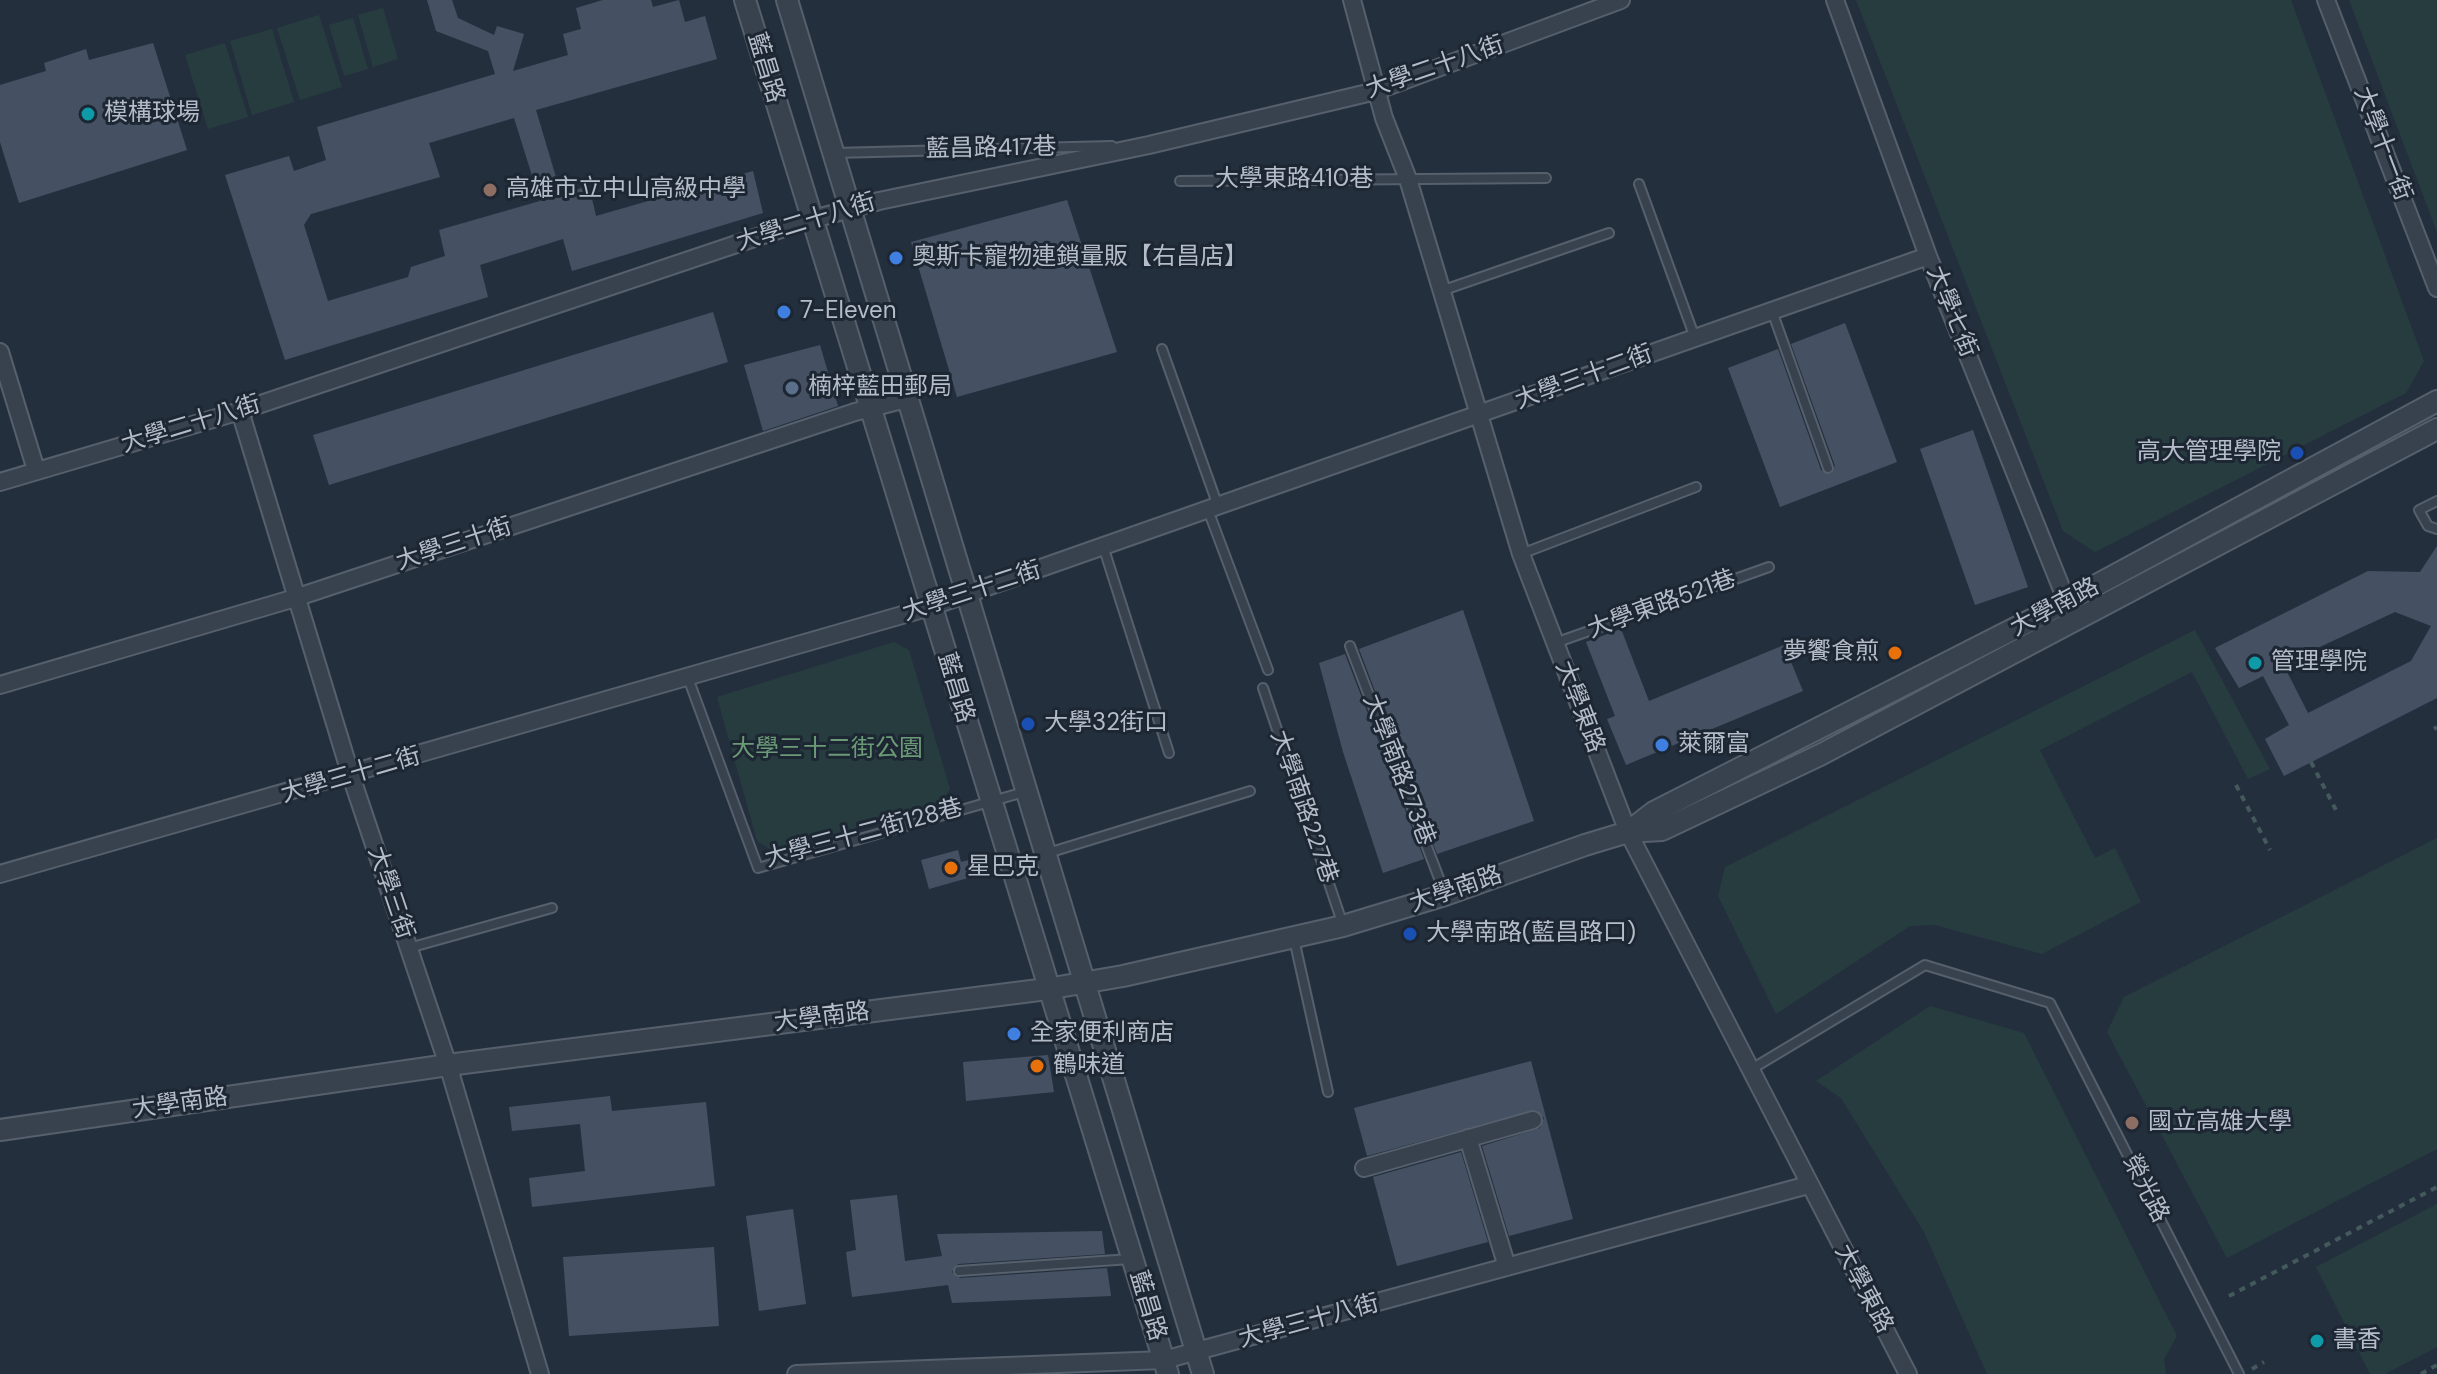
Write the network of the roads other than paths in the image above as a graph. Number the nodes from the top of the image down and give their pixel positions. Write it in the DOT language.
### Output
graph roads {
  1 [pos="745,0"];
  2 [pos="787,0"];
  3 [pos="1352,0"];
  4 [pos="1621,0"];
  5 [pos="1835,0"];
  6 [pos="2326,0"];
  7 [pos="1376,91"];
  8 [pos="1149,145"];
  9 [pos="833,153"];
  10 [pos="1546,178"];
  11 [pos="1408,179"];
  12 [pos="1180,181"];
  13 [pos="1639,184"];
  14 [pos="849,210"];
  15 [pos="811,220"];
  16 [pos="1609,233"];
  17 [pos="1928,256"];
  18 [pos="2437,288"];
  19 [pos="1441,291"];
  20 [pos="1772,311"];
  21 [pos="1695,339"];
  22 [pos="1162,349"];
  23 [pos="0,352"];
  24 [pos="906,399"];
  25 [pos="2437,401"];
  26 [pos="869,408"];
  27 [pos="240,411"];
  28 [pos="1478,416"];
  29 [pos="2437,429"];
  30 [pos="1828,468"];
  31 [pos="36,470"];
  32 [pos="0,482"];
  33 [pos="1696,487"];
  34 [pos="2437,501"];
  35 [pos="1212,508"];
  36 [pos="2437,529"];
  37 [pos="1103,546"];
  38 [pos="1521,554"];
  39 [pos="1769,567"];
  40 [pos="966,596"];
  41 [pos="295,598"];
  42 [pos="930,607"];
  43 [pos="2071,611"];
  44 [pos="1555,643"];
  45 [pos="1350,646"];
  46 [pos="1268,670"];
  47 [pos="688,678"];
  48 [pos="0,685"];
  49 [pos="1263,688"];
  50 [pos="1169,753"];
  51 [pos="351,776"];
  52 [pos="1250,791"];
  53 [pos="1025,792"];
  54 [pos="989,800"];
  55 [pos="1628,832"];
  56 [pos="1044,854"];
  57 [pos="0,874"];
  58 [pos="1445,895"];
  59 [pos="552,908"];
  60 [pos="1343,926"];
  61 [pos="1293,939"];
  62 [pos="409,948"];
  63 [pos="1083,982"];
  64 [pos="1047,989"];
  65 [pos="448,1065"];
  66 [pos="1750,1070"];
  67 [pos="1328,1092"];
  68 [pos="1533,1120"];
  69 [pos="0,1130"];
  70 [pos="1468,1138"];
  71 [pos="1364,1168"];
  72 [pos="1808,1185"];
  73 [pos="1132,1259"];
  74 [pos="1507,1267"];
  75 [pos="959,1271"];
  76 [pos="1197,1353"];
  77 [pos="1166,1367"];
  78 [pos="540,1374"];
  79 [pos="796,1374"];
  80 [pos="1203,1374"];
  81 [pos="1908,1374"];
  82 [pos="2239,1374"];
  1 -- 15 [label="street, 藍昌路"];
  2 -- 9 [label="street, 藍昌路"];
  3 -- 7 [label="street, 大學東路"];
  4 -- 7 [label="street, 大學二十八街"];
  5 -- 17 [label="street, 大學七街"];
  6 -- 18 [label="street, 大學十一街"];
  7 -- 8 [label="street, 大學二十八街"];
  7 -- 11 [label="street, 大學東路"];
  8 -- 9 [label="lane, 藍昌路417巷"];
  8 -- 14 [label="street, 大學二十八街"];
  9 -- 14 [label="street, 藍昌路"];
  10 -- 11 [label="lane, 大學東路410巷"];
  11 -- 12 [label="lane, 大學東路410巷"];
  11 -- 19 [label="street, 大學東路"];
  13 -- 21 [label="lane"];
  14 -- 15 [label="street, 大學二十八街"];
  14 -- 24 [label="street, 藍昌路"];
  15 -- 26 [label="street, 藍昌路"];
  15 -- 27 [label="street, 大學二十八街"];
  16 -- 19 [label="lane"];
  17 -- 20 [label="street, 大學三十二街"];
  17 -- 43 [label="street, 大學七街"];
  19 -- 28 [label="street, 大學東路"];
  20 -- 21 [label="street, 大學三十二街"];
  20 -- 30 [label="lane"];
  21 -- 28 [label="street, 大學三十二街"];
  22 -- 35 [label="lane"];
  23 -- 31 [label="street"];
  24 -- 26 [label="street, 大學三十街"];
  24 -- 40 [label="street, 藍昌路"];
  25 -- 43 [label="street, 大學南路"];
  26 -- 41 [label="street, 大學三十街"];
  26 -- 42 [label="street, 藍昌路"];
  27 -- 31 [label="street, 大學二十八街"];
  27 -- 41 [label="street, 大學三街"];
  28 -- 35 [label="street, 大學三十二街"];
  28 -- 38 [label="street, 大學東路"];
  29 -- 43 [label="street, 大學南路"];
  31 -- 32 [label="street, 大學二十八街"];
  33 -- 38 [label="lane"];
  34 -- 36 [label="lane"];
  35 -- 37 [label="street, 大學三十二街"];
  35 -- 46 [label="lane"];
  37 -- 40 [label="street, 大學三十二街"];
  37 -- 50 [label="lane"];
  38 -- 44 [label="street, 大學東路"];
  39 -- 44 [label="lane, 大學東路521巷"];
  40 -- 42 [label="street, 大學三十二街"];
  40 -- 53 [label="street, 藍昌路"];
  41 -- 48 [label="street, 大學三十街"];
  41 -- 51 [label="street, 大學三街"];
  42 -- 47 [label="street, 大學三十二街"];
  42 -- 54 [label="street, 藍昌路"];
  43 -- 55 [label="street, 大學南路"];
  44 -- 55 [label="street, 大學東路"];
  45 -- 58 [label="lane, 大學南路273巷"];
  47 -- 51 [label="street, 大學三十二街"];
  47 -- 54 [label="lane, 大學三十二街128巷"];
  49 -- 60 [label="lane, 大學南路227巷"];
  51 -- 57 [label="street, 大學三十二街"];
  51 -- 62 [label="street, 大學三街"];
  52 -- 56 [label="lane"];
  53 -- 54 [label="lane, 大學三十二街128巷"];
  53 -- 56 [label="street, 藍昌路"];
  54 -- 64 [label="street, 藍昌路"];
  55 -- 58 [label="street, 大學南路"];
  55 -- 66 [label="street, 大學東路"];
  56 -- 63 [label="street, 藍昌路"];
  58 -- 60 [label="street, 大學南路"];
  59 -- 62 [label="lane"];
  60 -- 61 [label="street, 大學南路"];
  61 -- 63 [label="street, 大學南路"];
  61 -- 67 [label="lane"];
  62 -- 65 [label="street, 大學三街"];
  63 -- 64 [label="street, 大學南路"];
  63 -- 76 [label="street, 藍昌路"];
  64 -- 65 [label="street, 大學南路"];
  64 -- 73 [label="street, 藍昌路"];
  65 -- 69 [label="street, 大學南路"];
  65 -- 78 [label="street, 大學三街"];
  66 -- 72 [label="street, 大學東路"];
  66 -- 82 [label="lane, 榮光路"];
  68 -- 70 [label="street"];
  70 -- 71 [label="street"];
  70 -- 74 [label="street"];
  72 -- 74 [label="street, 大學三十八街"];
  72 -- 81 [label="street, 大學東路"];
  73 -- 75 [label="lane"];
  73 -- 77 [label="street, 藍昌路"];
  74 -- 76 [label="street, 大學三十八街"];
  76 -- 77 [label="street, 大學三十八街"];
  76 -- 80 [label="street, 藍昌路"];
  77 -- 79 [label="street, 大學三十八街"];
}
